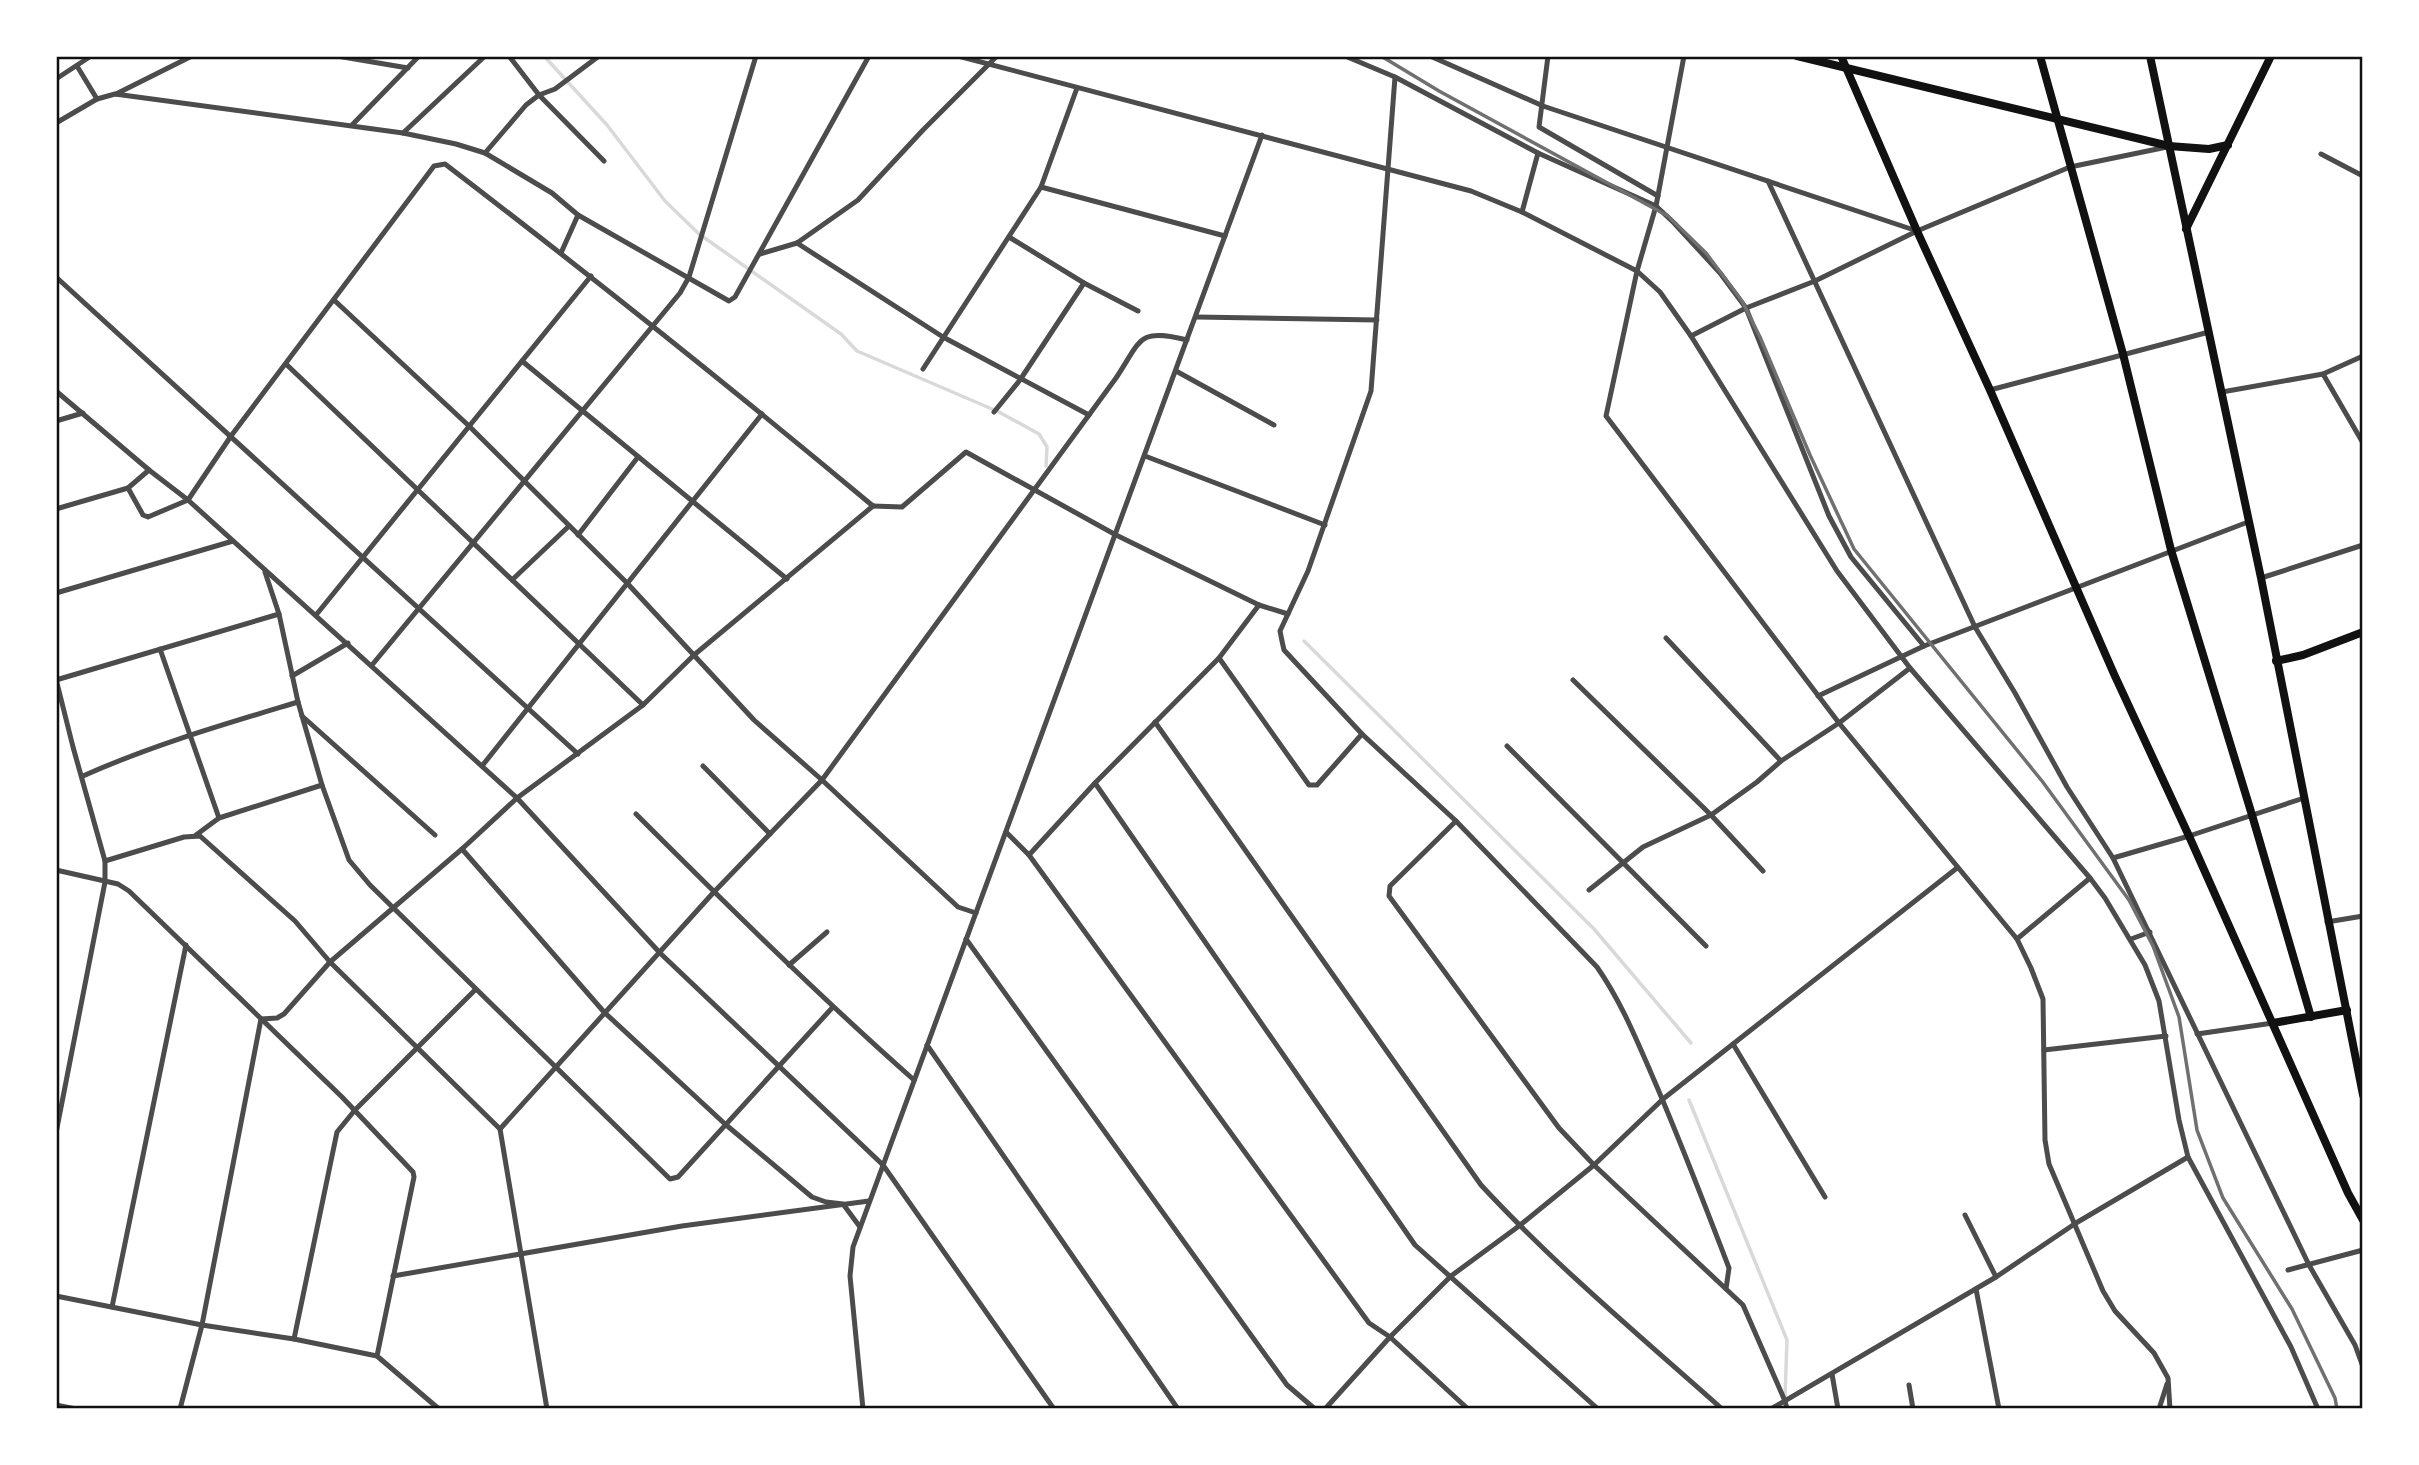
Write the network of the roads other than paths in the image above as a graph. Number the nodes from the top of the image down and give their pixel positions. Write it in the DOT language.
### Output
graph roads {
  1 [pos="91,56"];
  2 [pos="192,56"];
  3 [pos="337,56"];
  4 [pos="419,56"];
  5 [pos="485,56"];
  6 [pos="509,56"];
  7 [pos="599,56"];
  8 [pos="756,56"];
  9 [pos="869,56"];
  10 [pos="958,56"];
  11 [pos="997,56"];
  12 [pos="1345,56"];
  13 [pos="1430,56"];
  14 [pos="1548,56"];
  15 [pos="1684,56"];
  16 [pos="1797,56"];
  17 [pos="1841,56"];
  18 [pos="2040,56"];
  19 [pos="2151,56"];
  20 [pos="2271,56"];
  21 [pos="990,64"];
  22 [pos="77,66"];
  23 [pos="408,68"];
  24 [pos="1846,68"];
  25 [pos="1395,77"];
  26 [pos="56,79"];
  27 [pos="1077,88"];
  28 [pos="115,94"];
  29 [pos="541,94"];
  30 [pos="97,99"];
  31 [pos="1543,106"];
  32 [pos="2058,119"];
  33 [pos="56,123"];
  34 [pos="352,125"];
  35 [pos="403,133"];
  36 [pos="1262,135"];
  37 [pos="2228,145"];
  38 [pos="2169,146"];
  39 [pos="1666,148"];
  40 [pos="485,153"];
  41 [pos="1538,153"];
  42 [pos="2321,154"];
  43 [pos="604,161"];
  44 [pos="2070,167"];
  45 [pos="1387,169"];
  46 [pos="2363,176"];
  47 [pos="1768,181"];
  48 [pos="1041,187"];
  49 [pos="1658,196"];
  50 [pos="1656,206"];
  51 [pos="1522,212"];
  52 [pos="578,215"];
  53 [pos="2186,229"];
  54 [pos="1917,231"];
  55 [pos="1225,236"];
  56 [pos="1009,237"];
  57 [pos="797,243"];
  58 [pos="561,253"];
  59 [pos="760,254"];
  60 [pos="1637,271"];
  61 [pos="591,276"];
  62 [pos="56,277"];
  63 [pos="689,277"];
  64 [pos="1815,281"];
  65 [pos="1084,283"];
  66 [pos="334,300"];
  67 [pos="1746,309"];
  68 [pos="1138,312"];
  69 [pos="1196,317"];
  70 [pos="1377,320"];
  71 [pos="653,326"];
  72 [pos="2209,332"];
  73 [pos="1690,336"];
  74 [pos="943,337"];
  75 [pos="1187,340"];
  76 [pos="2123,354"];
  77 [pos="2363,356"];
  78 [pos="522,361"];
  79 [pos="286,364"];
  80 [pos="923,369"];
  81 [pos="1176,371"];
  82 [pos="2323,374"];
  83 [pos="1020,380"];
  84 [pos="1990,390"];
  85 [pos="56,391"];
  86 [pos="2222,392"];
  87 [pos="583,411"];
  88 [pos="994,412"];
  89 [pos="83,413"];
  90 [pos="762,414"];
  91 [pos="1089,415"];
  92 [pos="56,421"];
  93 [pos="1274,425"];
  94 [pos="469,426"];
  95 [pos="231,436"];
  96 [pos="2363,443"];
  97 [pos="1145,456"];
  98 [pos="638,457"];
  99 [pos="149,470"];
  100 [pos="524,482"];
  101 [pos="128,488"];
  102 [pos="418,489"];
  103 [pos="1033,490"];
  104 [pos="188,500"];
  105 [pos="692,501"];
  106 [pos="873,506"];
  107 [pos="56,509"];
  108 [pos="2248,522"];
  109 [pos="1325,525"];
  110 [pos="569,526"];
  111 [pos="578,535"];
  112 [pos="1116,535"];
  113 [pos="233,541"];
  114 [pos="474,542"];
  115 [pos="2362,546"];
  116 [pos="2171,550"];
  117 [pos="363,557"];
  118 [pos="264,569"];
  119 [pos="2261,578"];
  120 [pos="787,579"];
  121 [pos="512,580"];
  122 [pos="627,583"];
  123 [pos="2076,588"];
  124 [pos="56,593"];
  125 [pos="1259,605"];
  126 [pos="419,608"];
  127 [pos="279,614"];
  128 [pos="1288,614"];
  129 [pos="316,615"];
  130 [pos="1975,627"];
  131 [pos="2363,632"];
  132 [pos="1666,638"];
  133 [pos="348,643"];
  134 [pos="579,644"];
  135 [pos="1924,646"];
  136 [pos="160,649"];
  137 [pos="694,655"];
  138 [pos="1902,657"];
  139 [pos="1219,658"];
  140 [pos="2276,661"];
  141 [pos="372,665"];
  142 [pos="1910,668"];
  143 [pos="292,676"];
  144 [pos="56,679"];
  145 [pos="1573,680"];
  146 [pos="1818,696"];
  147 [pos="298,702"];
  148 [pos="643,705"];
  149 [pos="528,708"];
  150 [pos="302,716"];
  151 [pos="1155,722"];
  152 [pos="1839,723"];
  153 [pos="191,734"];
  154 [pos="1362,734"];
  155 [pos="1507,746"];
  156 [pos="578,754"];
  157 [pos="1781,761"];
  158 [pos="482,766"];
  159 [pos="703,766"];
  160 [pos="83,776"];
  161 [pos="822,780"];
  162 [pos="1095,783"];
  163 [pos="322,785"];
  164 [pos="517,798"];
  165 [pos="2304,798"];
  166 [pos="636,814"];
  167 [pos="1711,815"];
  168 [pos="2252,815"];
  169 [pos="219,817"];
  170 [pos="1456,821"];
  171 [pos="1006,832"];
  172 [pos="770,834"];
  173 [pos="196,835"];
  174 [pos="435,835"];
  175 [pos="2189,836"];
  176 [pos="462,849"];
  177 [pos="1029,855"];
  178 [pos="2113,858"];
  179 [pos="105,861"];
  180 [pos="1623,861"];
  181 [pos="1957,868"];
  182 [pos="56,870"];
  183 [pos="1763,871"];
  184 [pos="2090,877"];
  185 [pos="105,882"];
  186 [pos="1589,890"];
  187 [pos="713,893"];
  188 [pos="393,906"];
  189 [pos="976,913"];
  190 [pos="2363,916"];
  191 [pos="2327,922"];
  192 [pos="827,932"];
  193 [pos="2150,932"];
  194 [pos="967,939"];
  195 [pos="2017,939"];
  196 [pos="2131,939"];
  197 [pos="186,945"];
  198 [pos="1706,946"];
  199 [pos="660,953"];
  200 [pos="330,962"];
  201 [pos="789,965"];
  202 [pos="475,989"];
  203 [pos="832,1008"];
  204 [pos="2347,1010"];
  205 [pos="604,1012"];
  206 [pos="2311,1017"];
  207 [pos="261,1019"];
  208 [pos="2273,1023"];
  209 [pos="2197,1034"];
  210 [pos="2166,1036"];
  211 [pos="1734,1044"];
  212 [pos="927,1045"];
  213 [pos="418,1047"];
  214 [pos="2044,1050"];
  215 [pos="779,1065"];
  216 [pos="557,1066"];
  217 [pos="914,1080"];
  218 [pos="2363,1095"];
  219 [pos="1663,1099"];
  220 [pos="355,1110"];
  221 [pos="725,1124"];
  222 [pos="500,1129"];
  223 [pos="56,1133"];
  224 [pos="2189,1157"];
  225 [pos="883,1165"];
  226 [pos="1594,1165"];
  227 [pos="1825,1197"];
  228 [pos="869,1201"];
  229 [pos="843,1204"];
  230 [pos="1965,1215"];
  231 [pos="2363,1220"];
  232 [pos="2076,1223"];
  233 [pos="1519,1226"];
  234 [pos="860,1227"];
  235 [pos="2363,1250"];
  236 [pos="520,1255"];
  237 [pos="2309,1265"];
  238 [pos="2288,1270"];
  239 [pos="393,1276"];
  240 [pos="1451,1276"];
  241 [pos="1996,1278"];
  242 [pos="1726,1289"];
  243 [pos="1976,1289"];
  244 [pos="56,1296"];
  245 [pos="112,1307"];
  246 [pos="202,1325"];
  247 [pos="1390,1337"];
  248 [pos="294,1339"];
  249 [pos="377,1356"];
  250 [pos="2363,1367"];
  251 [pos="1832,1374"];
  252 [pos="2168,1378"];
  253 [pos="1909,1385"];
  254 [pos="1785,1401"];
  255 [pos="56,1405"];
  256 [pos="76,1409"];
  257 [pos="180,1409"];
  258 [pos="439,1409"];
  259 [pos="547,1409"];
  260 [pos="863,1409"];
  261 [pos="1054,1409"];
  262 [pos="1178,1409"];
  263 [pos="1315,1409"];
  264 [pos="1325,1409"];
  265 [pos="1468,1409"];
  266 [pos="1598,1409"];
  267 [pos="1722,1409"];
  268 [pos="1771,1409"];
  269 [pos="1787,1409"];
  270 [pos="1838,1409"];
  271 [pos="1913,1409"];
  272 [pos="1999,1409"];
  273 [pos="2159,1409"];
  274 [pos="2170,1409"];
  275 [pos="2318,1409"];
  1 -- 22 [label="street"];
  2 -- 28 [label="street"];
  3 -- 23 [label="street"];
  4 -- 23 [label="street"];
  5 -- 35 [label="street"];
  6 -- 29 [label="street"];
  7 -- 29 [label="street"];
  8 -- 63 [label="street"];
  9 -- 59 [label="street"];
  10 -- 21 [label="street"];
  11 -- 21 [label="street"];
  12 -- 25 [label="street"];
  13 -- 31 [label="street"];
  14 -- 31 [label="street"];
  15 -- 39 [label="street"];
  16 -- 24 [label="main road"];
  17 -- 24 [label="main road"];
  18 -- 32 [label="main road"];
  19 -- 38 [label="main road"];
  20 -- 37 [label="main road"];
  21 -- 27 [label="street"];
  21 -- 57 [label="street"];
  22 -- 26 [label="street"];
  22 -- 30 [label="street"];
  23 -- 34 [label="street"];
  24 -- 32 [label="main road"];
  24 -- 54 [label="main road"];
  25 -- 41 [label="street"];
  25 -- 45 [label="street"];
  27 -- 36 [label="street"];
  27 -- 48 [label="street"];
  28 -- 30 [label="street"];
  28 -- 34 [label="street"];
  29 -- 40 [label="street"];
  29 -- 43 [label="street"];
  30 -- 33 [label="street"];
  31 -- 39 [label="street"];
  31 -- 49 [label="street"];
  32 -- 38 [label="main road"];
  32 -- 44 [label="main road"];
  34 -- 35 [label="street"];
  35 -- 40 [label="street"];
  36 -- 45 [label="street"];
  36 -- 55 [label="street"];
  37 -- 38 [label="main road"];
  37 -- 53 [label="main road"];
  38 -- 44 [label="street"];
  38 -- 53 [label="main road"];
  39 -- 47 [label="street"];
  39 -- 49 [label="street"];
  40 -- 52 [label="street"];
  41 -- 50 [label="street"];
  41 -- 51 [label="street"];
  42 -- 46 [label="street"];
  44 -- 54 [label="street"];
  44 -- 76 [label="main road"];
  45 -- 51 [label="street"];
  45 -- 70 [label="street"];
  47 -- 54 [label="street"];
  47 -- 64 [label="street"];
  48 -- 55 [label="street"];
  48 -- 56 [label="street"];
  49 -- 50 [label="street"];
  50 -- 60 [label="street"];
  50 -- 67 [label="street"];
  51 -- 60 [label="street"];
  52 -- 58 [label="street"];
  52 -- 63 [label="street"];
  53 -- 72 [label="main road"];
  54 -- 64 [label="street"];
  54 -- 84 [label="main road"];
  55 -- 69 [label="street"];
  56 -- 65 [label="street"];
  56 -- 74 [label="street"];
  57 -- 59 [label="street"];
  57 -- 74 [label="street"];
  58 -- 61 [label="street"];
  58 -- 66 [label="street"];
  59 -- 63 [label="street"];
  60 -- 73 [label="street"];
  60 -- 146 [label="street"];
  61 -- 71 [label="street"];
  61 -- 78 [label="street"];
  62 -- 95 [label="street"];
  63 -- 71 [label="street"];
  64 -- 67 [label="street"];
  64 -- 130 [label="street"];
  65 -- 68 [label="street"];
  65 -- 83 [label="street"];
  66 -- 79 [label="street"];
  66 -- 94 [label="street"];
  67 -- 73 [label="street"];
  67 -- 135 [label="street"];
  69 -- 70 [label="street"];
  69 -- 75 [label="street"];
  70 -- 109 [label="street"];
  71 -- 87 [label="street"];
  71 -- 90 [label="street"];
  72 -- 76 [label="street"];
  72 -- 86 [label="main road"];
  73 -- 138 [label="street"];
  74 -- 80 [label="street"];
  74 -- 83 [label="street"];
  75 -- 81 [label="street"];
  75 -- 91 [label="street"];
  76 -- 84 [label="street"];
  76 -- 116 [label="main road"];
  77 -- 82 [label="street"];
  78 -- 87 [label="street"];
  78 -- 94 [label="street"];
  79 -- 95 [label="street"];
  79 -- 102 [label="street"];
  81 -- 93 [label="street"];
  81 -- 97 [label="street"];
  82 -- 86 [label="street"];
  82 -- 96 [label="street"];
  83 -- 88 [label="street"];
  83 -- 91 [label="street"];
  84 -- 123 [label="main road"];
  85 -- 89 [label="street"];
  86 -- 108 [label="main road"];
  87 -- 98 [label="street"];
  87 -- 100 [label="street"];
  89 -- 92 [label="street"];
  89 -- 99 [label="street"];
  90 -- 105 [label="street"];
  90 -- 106 [label="street"];
  91 -- 103 [label="street"];
  94 -- 100 [label="street"];
  94 -- 102 [label="street"];
  95 -- 104 [label="street"];
  95 -- 117 [label="street"];
  97 -- 109 [label="street"];
  97 -- 112 [label="street"];
  98 -- 105 [label="street"];
  98 -- 111 [label="street"];
  99 -- 101 [label="street"];
  99 -- 104 [label="street"];
  100 -- 110 [label="street"];
  100 -- 114 [label="street"];
  101 -- 104 [label="street"];
  101 -- 107 [label="street"];
  102 -- 114 [label="street"];
  102 -- 117 [label="street"];
  103 -- 106 [label="street"];
  103 -- 112 [label="street"];
  103 -- 161 [label="street"];
  104 -- 113 [label="street"];
  105 -- 120 [label="street"];
  105 -- 122 [label="street"];
  106 -- 120 [label="street"];
  108 -- 116 [label="street"];
  108 -- 119 [label="main road"];
  109 -- 128 [label="street"];
  110 -- 111 [label="street"];
  110 -- 121 [label="street"];
  111 -- 122 [label="street"];
  112 -- 125 [label="street"];
  112 -- 171 [label="street"];
  113 -- 118 [label="street"];
  113 -- 124 [label="street"];
  114 -- 121 [label="street"];
  114 -- 126 [label="street"];
  115 -- 119 [label="street"];
  116 -- 123 [label="street"];
  116 -- 168 [label="main road"];
  117 -- 126 [label="street"];
  117 -- 129 [label="street"];
  118 -- 127 [label="street"];
  118 -- 129 [label="street"];
  119 -- 140 [label="main road"];
  120 -- 137 [label="street"];
  121 -- 134 [label="street"];
  122 -- 134 [label="street"];
  122 -- 137 [label="street"];
  123 -- 130 [label="street"];
  123 -- 175 [label="main road"];
  125 -- 128 [label="street"];
  125 -- 139 [label="street"];
  126 -- 141 [label="street"];
  126 -- 149 [label="street"];
  127 -- 136 [label="street"];
  127 -- 143 [label="street"];
  128 -- 154 [label="street"];
  129 -- 133 [label="street"];
  130 -- 135 [label="street"];
  130 -- 178 [label="street"];
  131 -- 140 [label="main road"];
  132 -- 157 [label="street"];
  133 -- 141 [label="street"];
  133 -- 143 [label="street"];
  134 -- 148 [label="street"];
  134 -- 149 [label="street"];
  135 -- 138 [label="street"];
  136 -- 144 [label="street"];
  136 -- 153 [label="street"];
  137 -- 148 [label="street"];
  137 -- 161 [label="street"];
  138 -- 142 [label="street"];
  138 -- 146 [label="street"];
  139 -- 151 [label="street"];
  139 -- 154 [label="street"];
  140 -- 165 [label="main road"];
  141 -- 158 [label="street"];
  142 -- 152 [label="street"];
  142 -- 184 [label="street"];
  143 -- 147 [label="street"];
  144 -- 160 [label="street"];
  145 -- 167 [label="street"];
  146 -- 152 [label="street"];
  147 -- 150 [label="street"];
  147 -- 153 [label="street"];
  148 -- 156 [label="street"];
  149 -- 156 [label="street"];
  149 -- 158 [label="street"];
  150 -- 163 [label="street"];
  150 -- 174 [label="street"];
  151 -- 162 [label="street"];
  151 -- 233 [label="street"];
  152 -- 157 [label="street"];
  152 -- 181 [label="street"];
  153 -- 160 [label="street"];
  153 -- 169 [label="street"];
  154 -- 170 [label="street"];
  155 -- 180 [label="street"];
  156 -- 164 [label="street"];
  157 -- 167 [label="street"];
  158 -- 164 [label="street"];
  159 -- 172 [label="street"];
  160 -- 179 [label="street"];
  161 -- 172 [label="street"];
  161 -- 189 [label="street"];
  162 -- 177 [label="street"];
  162 -- 240 [label="street"];
  163 -- 169 [label="street"];
  163 -- 188 [label="street"];
  164 -- 176 [label="street"];
  164 -- 199 [label="street"];
  165 -- 168 [label="street"];
  165 -- 191 [label="main road"];
  166 -- 187 [label="street"];
  167 -- 180 [label="street"];
  167 -- 183 [label="street"];
  168 -- 175 [label="street"];
  168 -- 206 [label="main road"];
  169 -- 173 [label="street"];
  170 -- 219 [label="street"];
  170 -- 226 [label="street"];
  171 -- 177 [label="street"];
  171 -- 189 [label="street"];
  172 -- 187 [label="street"];
  173 -- 179 [label="street"];
  173 -- 200 [label="street"];
  175 -- 178 [label="street"];
  175 -- 208 [label="main road"];
  176 -- 188 [label="street"];
  176 -- 205 [label="street"];
  177 -- 247 [label="street"];
  178 -- 193 [label="street"];
  179 -- 185 [label="street"];
  180 -- 186 [label="street"];
  180 -- 198 [label="street"];
  181 -- 195 [label="street"];
  181 -- 211 [label="street"];
  182 -- 185 [label="street"];
  184 -- 195 [label="street"];
  184 -- 196 [label="street"];
  185 -- 197 [label="street"];
  185 -- 223 [label="street"];
  187 -- 199 [label="street"];
  187 -- 201 [label="street"];
  188 -- 200 [label="street"];
  188 -- 202 [label="street"];
  189 -- 194 [label="street"];
  190 -- 191 [label="street"];
  191 -- 204 [label="main road"];
  192 -- 201 [label="street"];
  193 -- 196 [label="street"];
  193 -- 209 [label="street"];
  194 -- 212 [label="street"];
  194 -- 263 [label="street"];
  195 -- 214 [label="street"];
  196 -- 210 [label="street"];
  197 -- 207 [label="street"];
  197 -- 245 [label="street"];
  199 -- 205 [label="street"];
  199 -- 215 [label="street"];
  200 -- 207 [label="street"];
  200 -- 213 [label="street"];
  201 -- 203 [label="street"];
  202 -- 213 [label="street"];
  202 -- 216 [label="street"];
  203 -- 215 [label="street"];
  203 -- 217 [label="street"];
  204 -- 206 [label="main road"];
  204 -- 218 [label="main road"];
  205 -- 216 [label="street"];
  205 -- 221 [label="street"];
  206 -- 208 [label="main road"];
  207 -- 220 [label="street"];
  207 -- 246 [label="street"];
  208 -- 209 [label="street"];
  208 -- 231 [label="main road"];
  209 -- 237 [label="street"];
  210 -- 214 [label="street"];
  210 -- 224 [label="street"];
  211 -- 219 [label="street"];
  211 -- 227 [label="street"];
  212 -- 217 [label="street"];
  212 -- 262 [label="street"];
  213 -- 220 [label="street"];
  213 -- 222 [label="street"];
  214 -- 232 [label="street"];
  215 -- 221 [label="street"];
  215 -- 225 [label="street"];
  216 -- 221 [label="street"];
  216 -- 222 [label="street"];
  217 -- 225 [label="street"];
  219 -- 226 [label="street"];
  219 -- 242 [label="street"];
  220 -- 239 [label="street"];
  220 -- 248 [label="street"];
  221 -- 229 [label="street"];
  222 -- 236 [label="street"];
  224 -- 232 [label="street"];
  224 -- 275 [label="street"];
  225 -- 228 [label="street"];
  225 -- 261 [label="street"];
  226 -- 233 [label="street"];
  226 -- 242 [label="street"];
  228 -- 229 [label="street"];
  228 -- 234 [label="street"];
  229 -- 234 [label="street"];
  229 -- 236 [label="street"];
  230 -- 241 [label="street"];
  232 -- 241 [label="street"];
  232 -- 252 [label="street"];
  233 -- 240 [label="street"];
  233 -- 267 [label="street"];
  234 -- 260 [label="street"];
  235 -- 237 [label="street"];
  236 -- 239 [label="street"];
  236 -- 259 [label="street"];
  237 -- 238 [label="street"];
  237 -- 250 [label="street"];
  239 -- 249 [label="street"];
  240 -- 247 [label="street"];
  240 -- 266 [label="street"];
  241 -- 243 [label="street"];
  242 -- 254 [label="street"];
  243 -- 251 [label="street"];
  243 -- 272 [label="street"];
  244 -- 245 [label="street"];
  245 -- 246 [label="street"];
  246 -- 248 [label="street"];
  246 -- 257 [label="street"];
  247 -- 264 [label="street"];
  247 -- 265 [label="street"];
  248 -- 249 [label="street"];
  249 -- 258 [label="street"];
  251 -- 254 [label="street"];
  251 -- 270 [label="street"];
  252 -- 273 [label="street"];
  252 -- 274 [label="street"];
  253 -- 271 [label="street"];
  254 -- 268 [label="street"];
  254 -- 269 [label="street"];
  255 -- 256 [label="street"];
}
